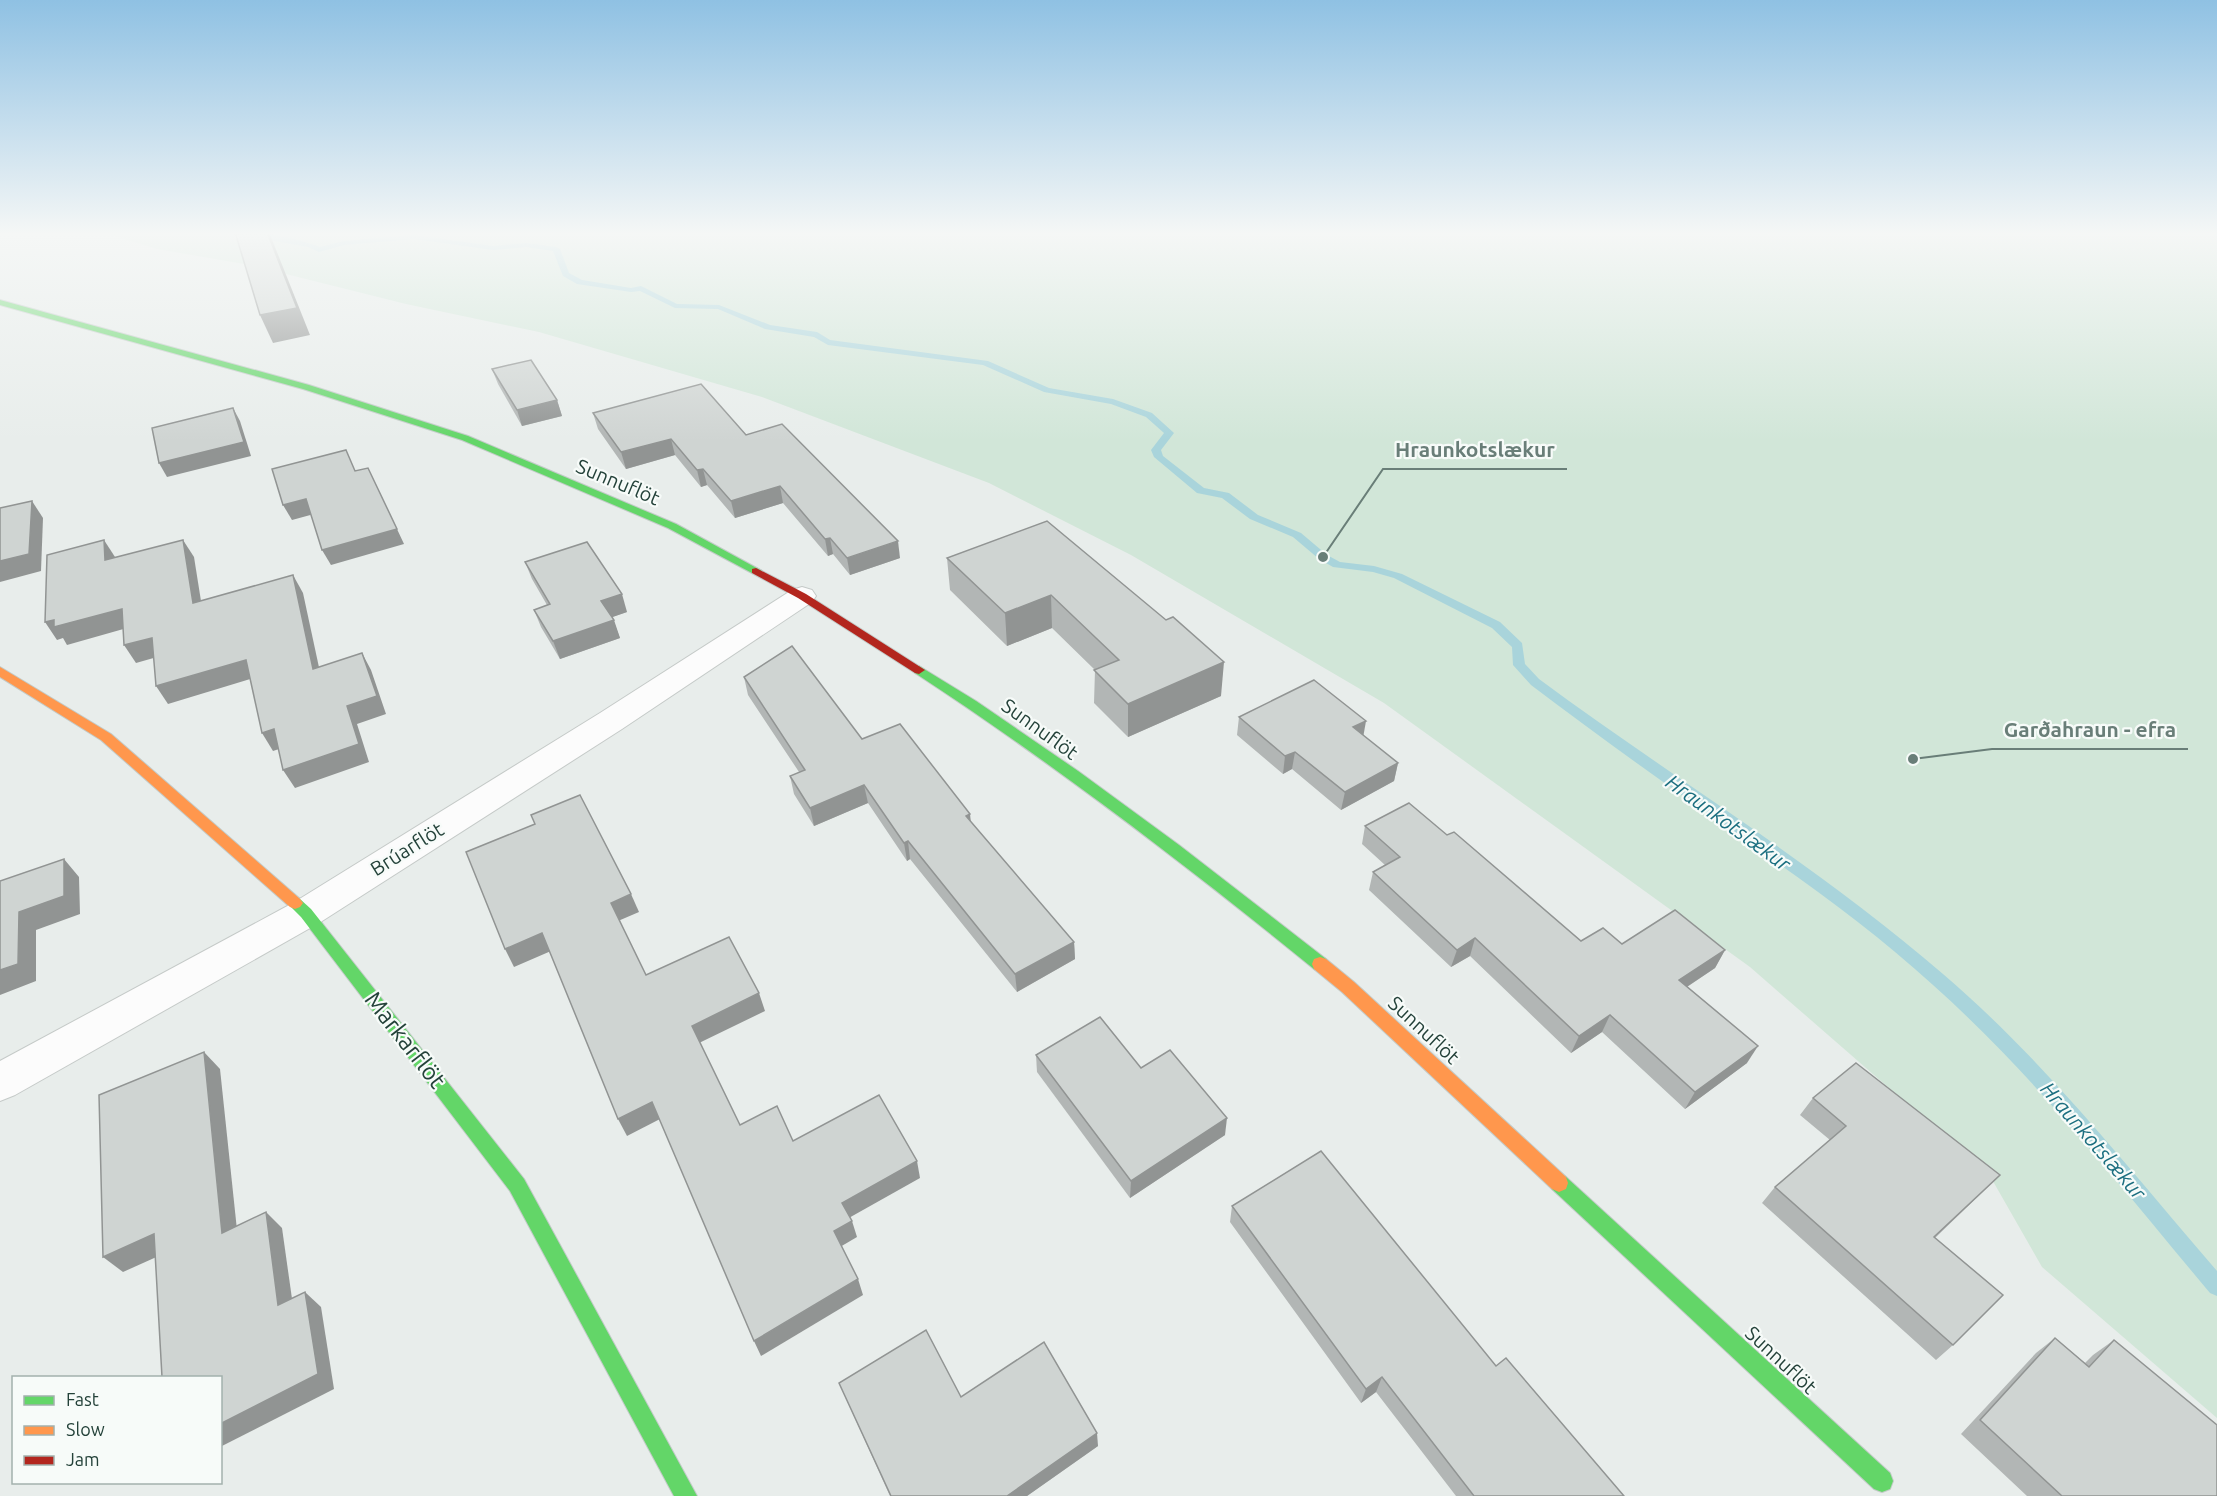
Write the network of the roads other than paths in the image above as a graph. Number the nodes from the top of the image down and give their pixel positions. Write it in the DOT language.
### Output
graph roads {
  1 [pos="0,302"];
  2 [pos="802,596"];
  3 [pos="5,678"];
  4 [pos="306,913"];
  5 [pos="0,1082"];
  6 [pos="1882,1481"];
  7 [pos="686,1496"];
  1 -- 2 [label="street, Sunnuflöt"];
  2 -- 4 [label="street, Brúarflöt"];
  2 -- 6 [label="street, Sunnuflöt"];
  3 -- 4 [label="street, Markarflöt"];
  4 -- 5 [label="street, Brúarflöt"];
  4 -- 7 [label="street, Markarflöt"];
}
